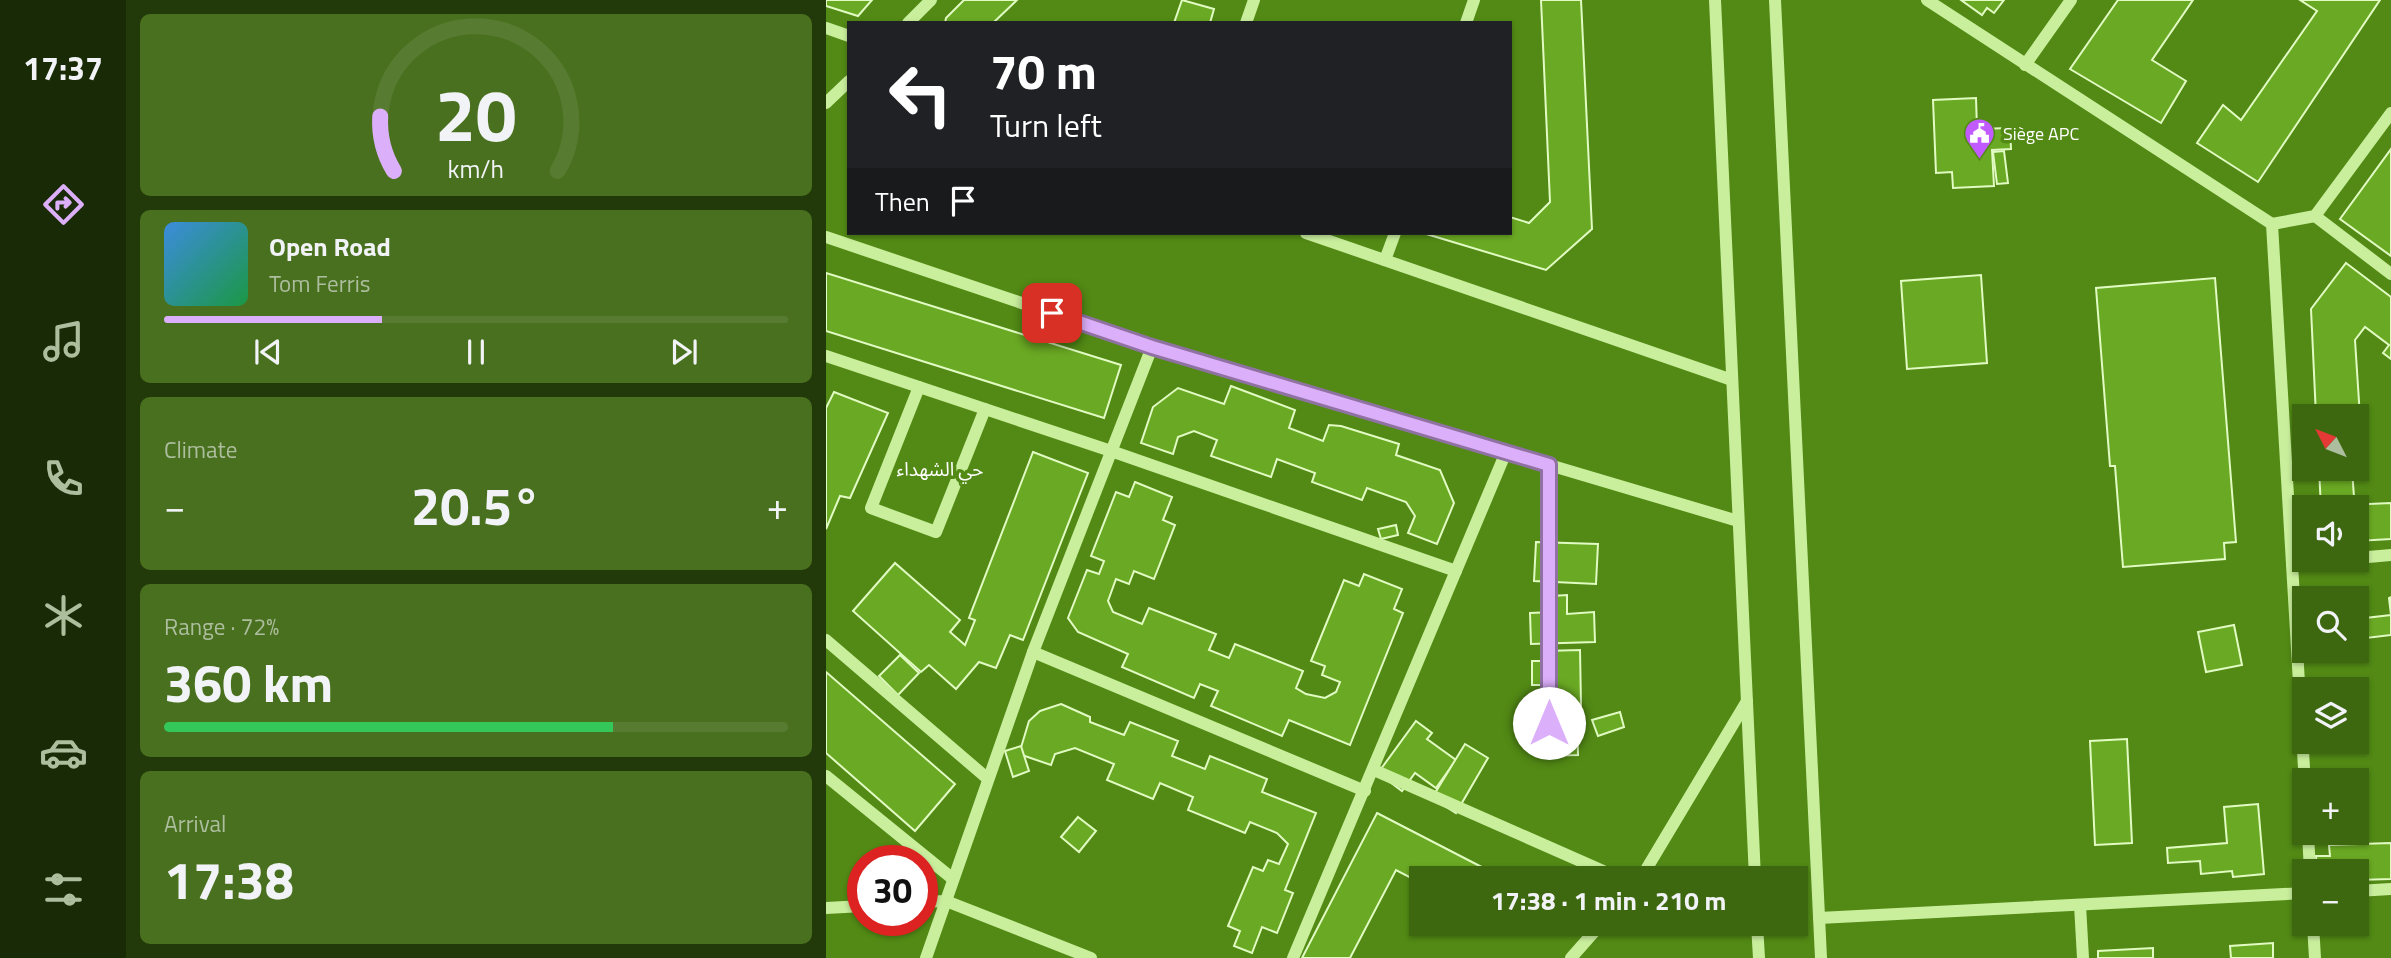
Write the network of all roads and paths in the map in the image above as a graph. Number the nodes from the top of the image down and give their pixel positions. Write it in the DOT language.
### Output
graph roads {
  1 [pos="931,0"];
  2 [pos="1254,0"];
  3 [pos="1474,0"];
  4 [pos="1715,0"];
  5 [pos="1775,0"];
  6 [pos="1927,0"];
  7 [pos="2071,0"];
  8 [pos="910,21"];
  9 [pos="1247,21"];
  10 [pos="1467,21"];
  11 [pos="826,28"];
  12 [pos="847,35"];
  13 [pos="2025,65"];
  14 [pos="847,82"];
  15 [pos="826,103"];
  16 [pos="2391,113"];
  17 [pos="2315,216"];
  18 [pos="2272,223"];
  19 [pos="1312,235"];
  20 [pos="1394,235"];
  21 [pos="826,237"];
  22 [pos="1385,260"];
  23 [pos="2391,274"];
  24 [pos="1152,347"];
  25 [pos="826,356"];
  26 [pos="1732,380"];
  27 [pos="919,387"];
  28 [pos="985,409"];
  29 [pos="1111,451"];
  30 [pos="1506,452"];
  31 [pos="1549,465"];
  32 [pos="1738,521"];
  33 [pos="2391,555"];
  34 [pos="2369,557"];
  35 [pos="2292,564"];
  36 [pos="1457,571"];
  37 [pos="2292,572"];
  38 [pos="826,640"];
  39 [pos="1033,652"];
  40 [pos="1747,701"];
  41 [pos="1549,723"];
  42 [pos="2304,768"];
  43 [pos="1374,770"];
  44 [pos="826,776"];
  45 [pos="988,779"];
  46 [pos="1365,791"];
  47 [pos="1592,866"];
  48 [pos="1648,866"];
  49 [pos="1754,866"];
  50 [pos="953,879"];
  51 [pos="2391,889"];
  52 [pos="2369,890"];
  53 [pos="2292,894"];
  54 [pos="938,901"];
  55 [pos="946,901"];
  56 [pos="2080,905"];
  57 [pos="847,907"];
  58 [pos="826,908"];
  59 [pos="1819,918"];
  60 [pos="1590,936"];
  61 [pos="1758,936"];
  62 [pos="2314,936"];
  63 [pos="926,958"];
  64 [pos="1091,958"];
  65 [pos="1293,958"];
  66 [pos="1571,958"];
  67 [pos="1759,958"];
  68 [pos="1821,958"];
  69 [pos="2083,958"];
  70 [pos="2315,958"];
  1 -- 8 [label="street"];
  2 -- 9 [label="street"];
  3 -- 10 [label="street"];
  4 -- 26 [label="street"];
  5 -- 59 [label="street"];
  6 -- 13 [label="street"];
  7 -- 13 [label="street"];
  11 -- 12 [label="street"];
  13 -- 18 [label="street"];
  14 -- 15 [label="street"];
  16 -- 17 [label="street"];
  17 -- 18 [label="street"];
  17 -- 23 [label="street"];
  18 -- 35 [label="street"];
  19 -- 22 [label="street"];
  20 -- 22 [label="street"];
  21 -- 24 [label="street"];
  22 -- 26 [label="street"];
  24 -- 29 [label="street"];
  24 -- 30 [label="street"];
  25 -- 27 [label="street"];
  26 -- 32 [label="street"];
  27 -- 28 [label="street"];
  27 -- 28 [label="street"];
  28 -- 29 [label="street"];
  29 -- 36 [label="street"];
  29 -- 39 [label="street"];
  30 -- 31 [label="street"];
  30 -- 36 [label="street"];
  31 -- 32 [label="street"];
  31 -- 41 [label="street"];
  32 -- 40 [label="street"];
  33 -- 34 [label="street"];
  36 -- 43 [label="street"];
  37 -- 42 [label="street"];
  38 -- 45 [label="street"];
  39 -- 45 [label="street"];
  39 -- 46 [label="street"];
  40 -- 48 [label="street"];
  40 -- 49 [label="street"];
  43 -- 46 [label="street"];
  43 -- 47 [label="street"];
  44 -- 50 [label="street"];
  45 -- 50 [label="street"];
  46 -- 65 [label="street"];
  50 -- 55 [label="street"];
  51 -- 52 [label="street"];
  53 -- 56 [label="street"];
  54 -- 55 [label="street"];
  55 -- 63 [label="street"];
  55 -- 64 [label="street"];
  56 -- 59 [label="street"];
  56 -- 69 [label="street"];
  57 -- 58 [label="street"];
  59 -- 68 [label="street"];
  60 -- 66 [label="street"];
  61 -- 67 [label="street"];
  62 -- 70 [label="street"];
}
